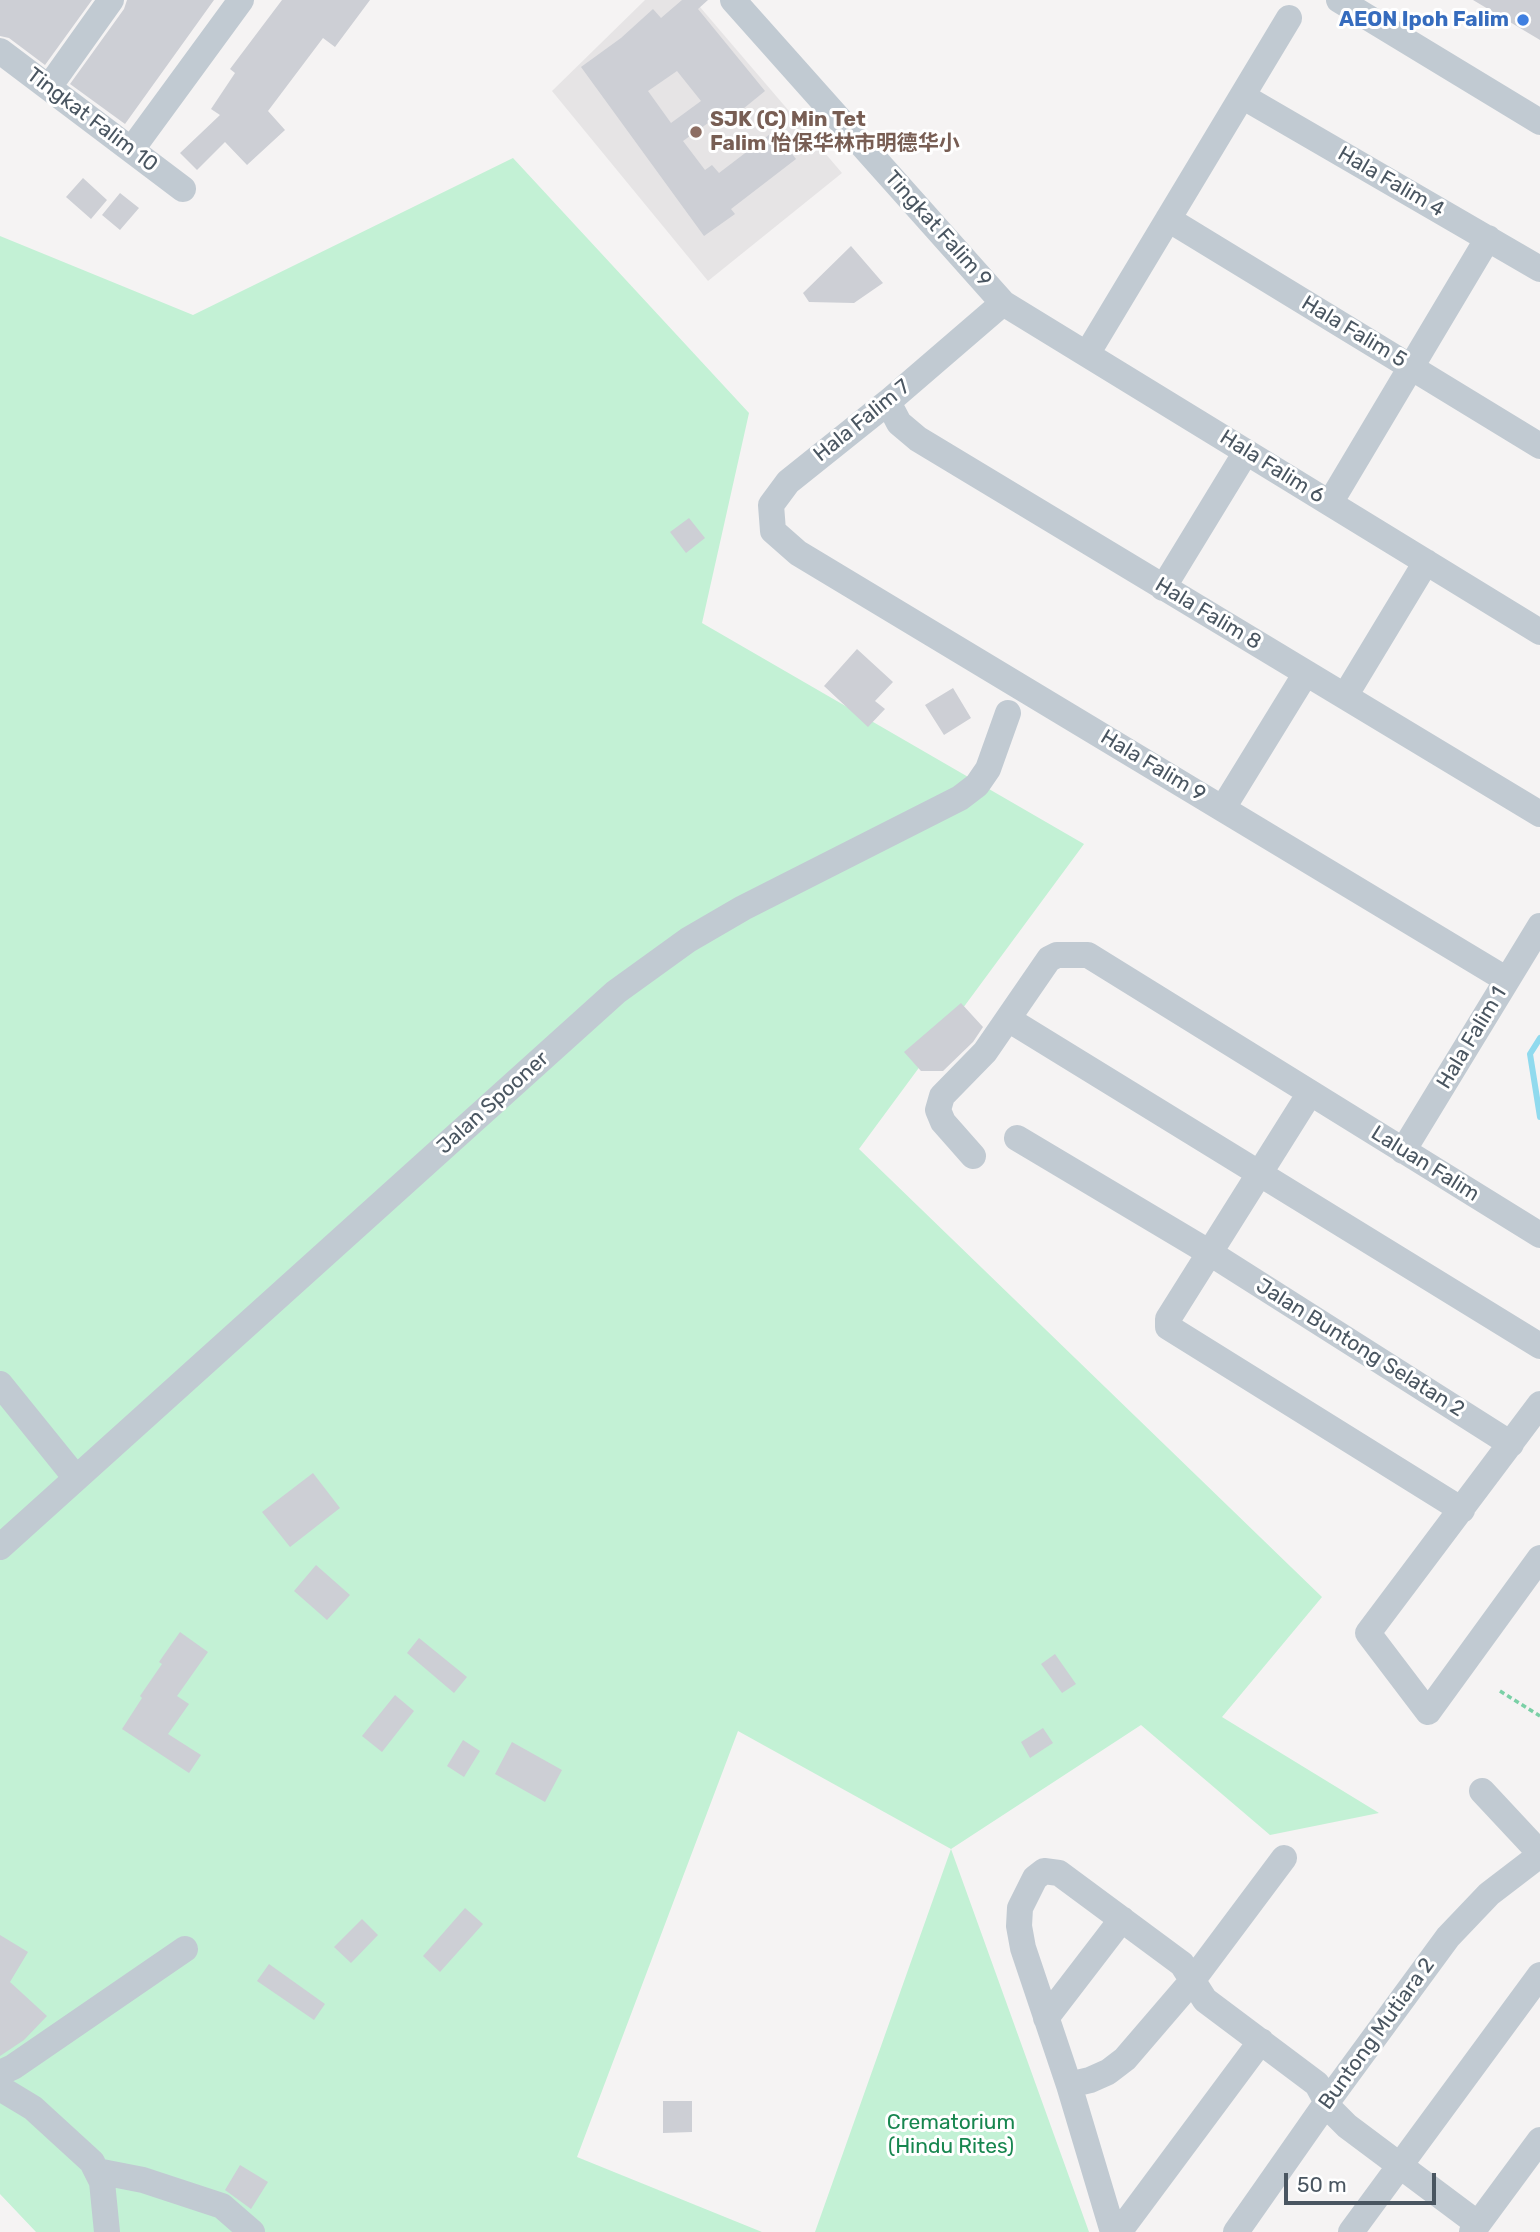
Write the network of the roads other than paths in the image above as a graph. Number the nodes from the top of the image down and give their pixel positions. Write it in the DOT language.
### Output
graph roads {
  1 [pos="111,0"];
  2 [pos="241,0"];
  3 [pos="733,0"];
  4 [pos="1339,0"];
  5 [pos="1289,18"];
  6 [pos="0,51"];
  7 [pos="49,87"];
  8 [pos="1242,96"];
  9 [pos="1540,122"];
  10 [pos="132,149"];
  11 [pos="183,189"];
  12 [pos="1168,219"];
  13 [pos="1488,239"];
  14 [pos="1540,269"];
  15 [pos="1003,303"];
  16 [pos="1087,354"];
  17 [pos="1411,367"];
  18 [pos="888,402"];
  19 [pos="1540,446"];
  20 [pos="1246,452"];
  21 [pos="1330,503"];
  22 [pos="798,554"];
  23 [pos="1426,562"];
  24 [pos="1163,587"];
  25 [pos="1540,632"];
  26 [pos="1306,673"];
  27 [pos="1345,696"];
  28 [pos="1008,713"];
  29 [pos="1223,808"];
  30 [pos="1540,814"];
  31 [pos="1540,926"];
  32 [pos="1507,980"];
  33 [pos="1008,1019"];
  34 [pos="1310,1093"];
  35 [pos="1017,1138"];
  36 [pos="1403,1151"];
  37 [pos="973,1156"];
  38 [pos="1259,1174"];
  39 [pos="1540,1235"];
  40 [pos="1210,1252"];
  41 [pos="1540,1346"];
  42 [pos="0,1384"];
  43 [pos="1540,1404"];
  44 [pos="1510,1444"];
  45 [pos="76,1478"];
  46 [pos="1462,1510"];
  47 [pos="0,1547"];
  48 [pos="1540,1558"];
  49 [pos="1482,1791"];
  50 [pos="1540,1854"];
  51 [pos="1284,1858"];
  52 [pos="1122,1919"];
  53 [pos="185,1949"];
  54 [pos="1540,1975"];
  55 [pos="1192,1981"];
  56 [pos="1046,2018"];
  57 [pos="1261,2041"];
  58 [pos="0,2073"];
  59 [pos="1069,2085"];
  60 [pos="0,2088"];
  61 [pos="1327,2102"];
  62 [pos="1540,2140"];
  63 [pos="1400,2166"];
  64 [pos="97,2171"];
  65 [pos="1475,2228"];
  66 [pos="107,2232"];
  67 [pos="252,2232"];
  68 [pos="1113,2232"];
  69 [pos="1119,2232"];
  70 [pos="1236,2232"];
  71 [pos="1351,2232"];
  1 -- 7 [label="street"];
  2 -- 10 [label="street"];
  3 -- 15 [label="street, Tingkat Falim 9"];
  4 -- 9 [label="street"];
  5 -- 8 [label="street"];
  6 -- 7 [label="street, Tingkat Falim 10"];
  7 -- 10 [label="street, Tingkat Falim 10"];
  8 -- 12 [label="street"];
  8 -- 13 [label="street, Hala Falim 4"];
  10 -- 11 [label="street, Tingkat Falim 10"];
  12 -- 16 [label="street"];
  12 -- 17 [label="street, Hala Falim 5"];
  13 -- 14 [label="street, Hala Falim 4"];
  13 -- 17 [label="street"];
  15 -- 16 [label="street, Hala Falim 6"];
  15 -- 18 [label="street, Hala Falim 7"];
  16 -- 20 [label="street, Hala Falim 6"];
  17 -- 19 [label="street, Hala Falim 5"];
  17 -- 21 [label="street"];
  18 -- 22 [label="street, Hala Falim 7"];
  18 -- 24 [label="street, Hala Falim 8"];
  20 -- 21 [label="street, Hala Falim 6"];
  20 -- 24 [label="street"];
  21 -- 23 [label="street, Hala Falim 6"];
  22 -- 29 [label="street, Hala Falim 9"];
  23 -- 25 [label="street, Hala Falim 6"];
  23 -- 27 [label="street"];
  24 -- 26 [label="street, Hala Falim 8"];
  26 -- 27 [label="street, Hala Falim 8"];
  26 -- 29 [label="street"];
  27 -- 30 [label="street, Hala Falim 8"];
  28 -- 45 [label="street, Jalan Spooner"];
  29 -- 32 [label="street, Hala Falim 9"];
  31 -- 32 [label="street, Hala Falim 1"];
  32 -- 36 [label="street, Hala Falim 1"];
  33 -- 34 [label="street, Laluan Falim"];
  33 -- 37 [label="street"];
  33 -- 38 [label="street"];
  34 -- 36 [label="street, Laluan Falim"];
  34 -- 38 [label="street"];
  35 -- 40 [label="street, Jalan Buntong Selatan 2"];
  36 -- 39 [label="street, Laluan Falim"];
  38 -- 40 [label="street"];
  38 -- 41 [label="street"];
  40 -- 44 [label="street, Jalan Buntong Selatan 2"];
  40 -- 46 [label="street"];
  42 -- 45 [label="street"];
  43 -- 44 [label="street"];
  44 -- 46 [label="street"];
  45 -- 47 [label="street, Jalan Spooner"];
  46 -- 48 [label="street"];
  49 -- 50 [label="street"];
  50 -- 61 [label="street, Buntong Mutiara 2"];
  51 -- 55 [label="street"];
  52 -- 55 [label="street"];
  52 -- 56 [label="street"];
  52 -- 56 [label="street"];
  53 -- 58 [label="street"];
  54 -- 63 [label="street"];
  55 -- 57 [label="street"];
  55 -- 59 [label="street"];
  56 -- 59 [label="street"];
  57 -- 61 [label="street"];
  57 -- 69 [label="street"];
  59 -- 68 [label="street"];
  60 -- 64 [label="street"];
  61 -- 63 [label="street"];
  61 -- 70 [label="street, Buntong Mutiara 2"];
  62 -- 65 [label="street"];
  63 -- 65 [label="street"];
  63 -- 71 [label="street"];
  64 -- 66 [label="street"];
  64 -- 67 [label="street"];
}
